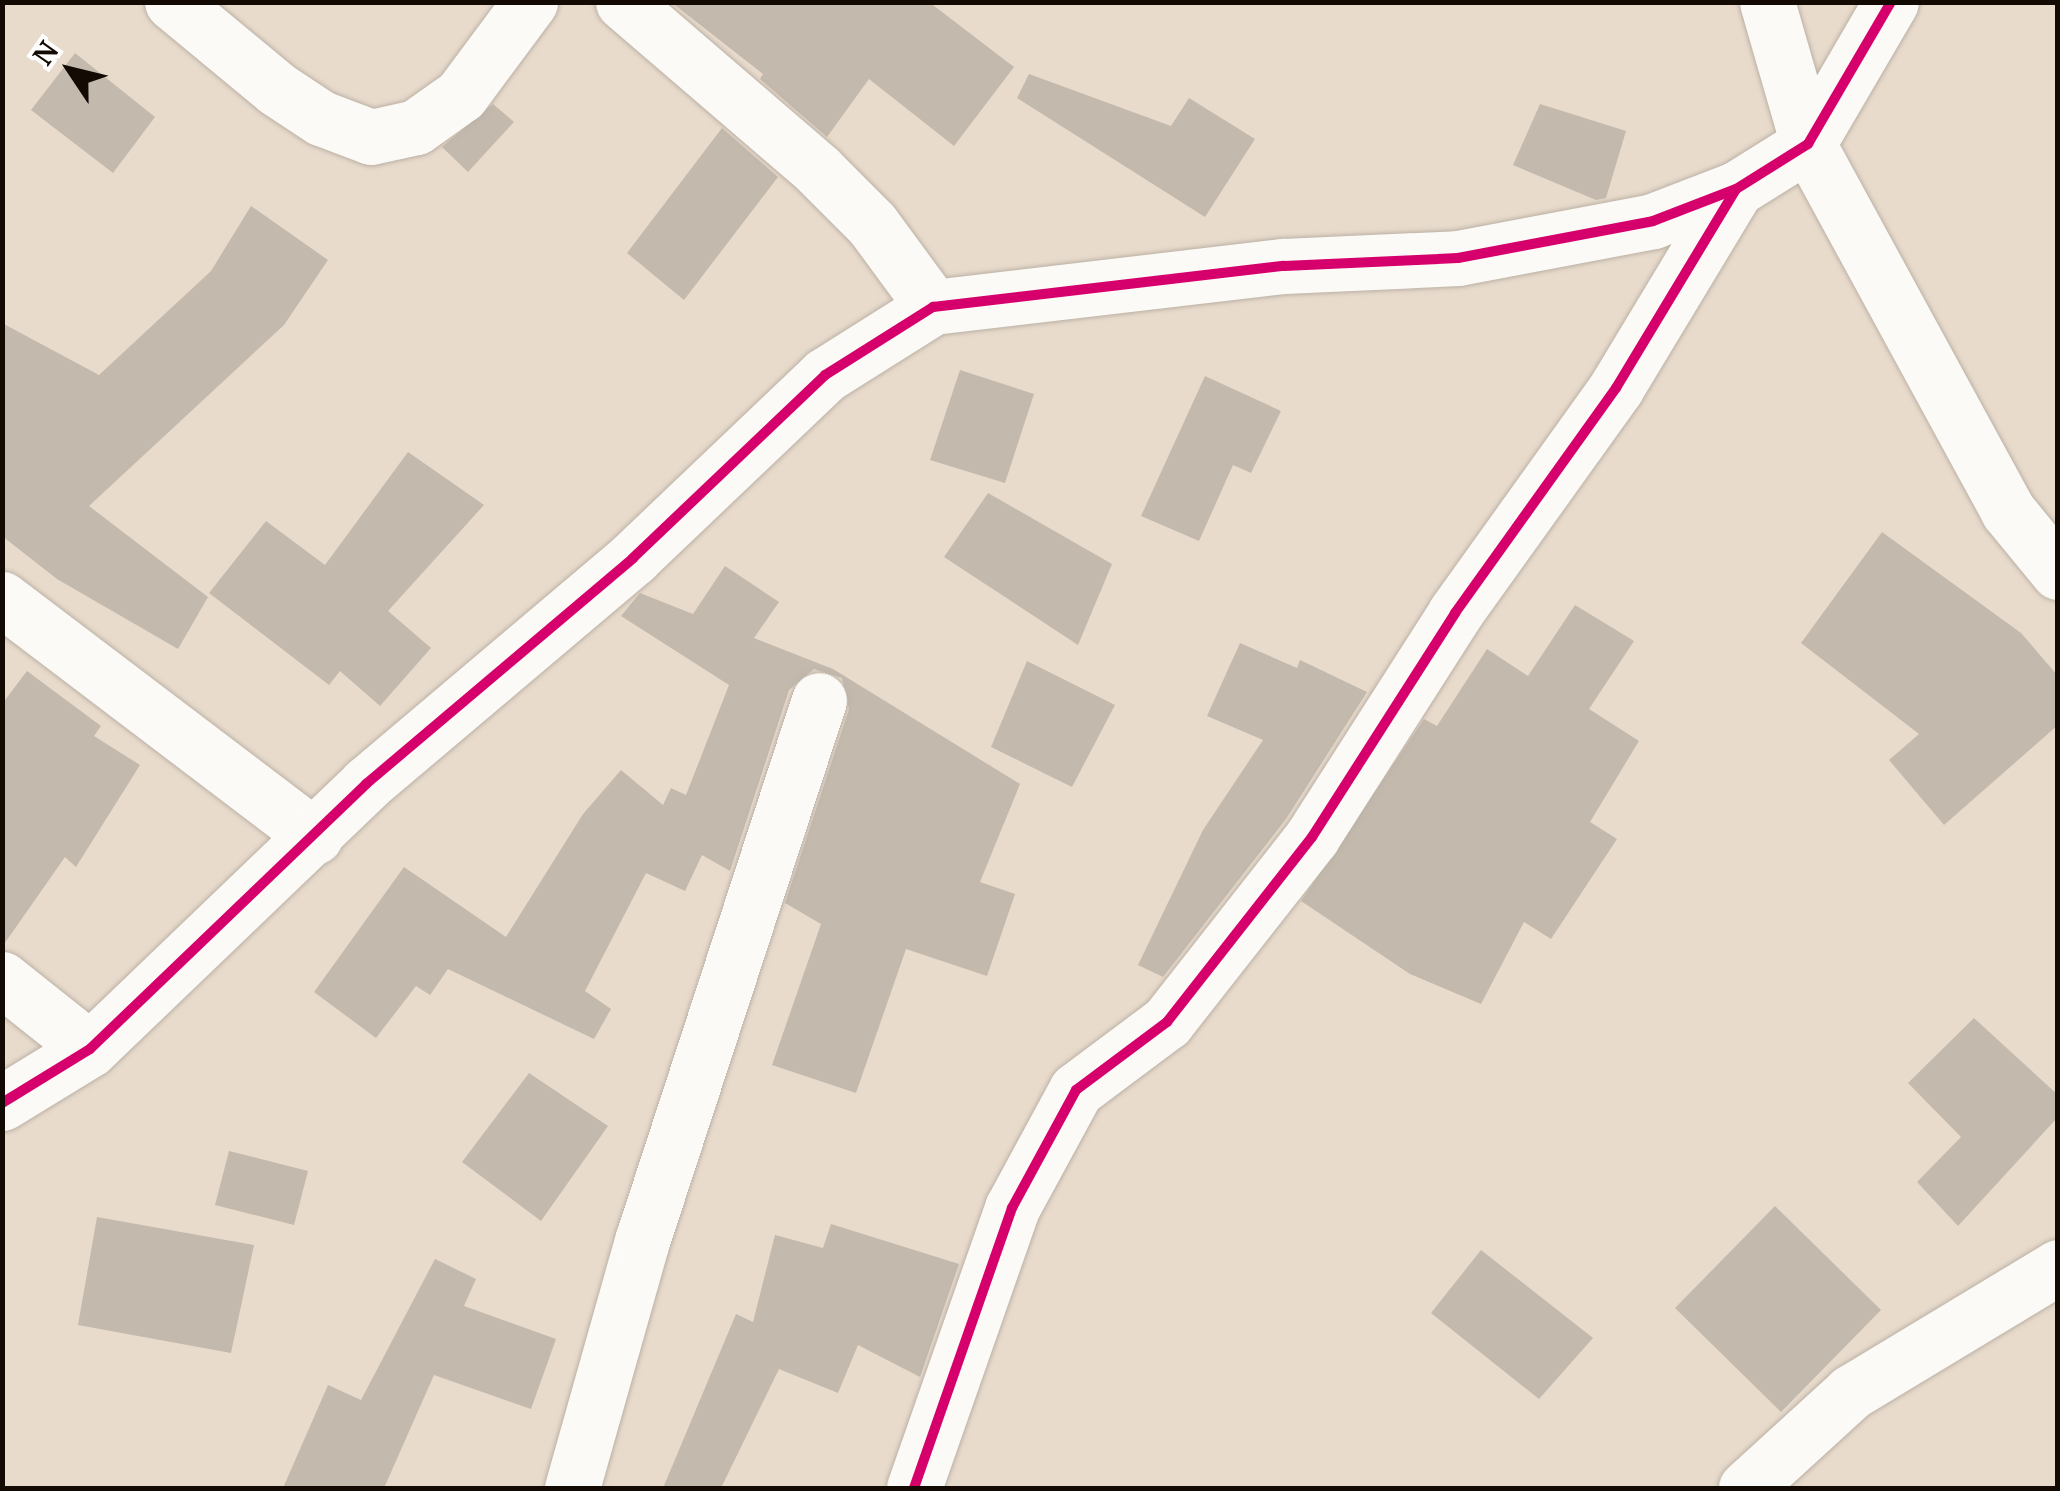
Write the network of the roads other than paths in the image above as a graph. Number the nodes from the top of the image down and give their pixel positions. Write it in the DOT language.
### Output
graph roads {
  1 [pos="172,2"];
  2 [pos="530,2"];
  3 [pos="623,2"];
  4 [pos="1767,2"];
  5 [pos="1891,2"];
  6 [pos="1808,144"];
  7 [pos="1736,189"];
  8 [pos="933,307"];
  9 [pos="2058,572"];
  10 [pos="2,599"];
  11 [pos="819,700"];
  12 [pos="316,837"];
  13 [pos="2,979"];
  14 [pos="90,1048"];
  15 [pos="2,1102"];
  16 [pos="2058,1268"];
  17 [pos="572,1488"];
  18 [pos="914,1488"];
  19 [pos="1746,1488"];
  1 -- 2 [label="street"];
  3 -- 8 [label="street"];
  4 -- 6 [label="street"];
  5 -- 6 [label="street"];
  6 -- 7 [label="street"];
  6 -- 9 [label="street"];
  7 -- 8 [label="street"];
  7 -- 18 [label="street"];
  8 -- 12 [label="street"];
  10 -- 12 [label="street"];
  11 -- 17 [label="street"];
  12 -- 14 [label="street"];
  13 -- 14 [label="street"];
  14 -- 15 [label="street"];
  16 -- 19 [label="street"];
}
